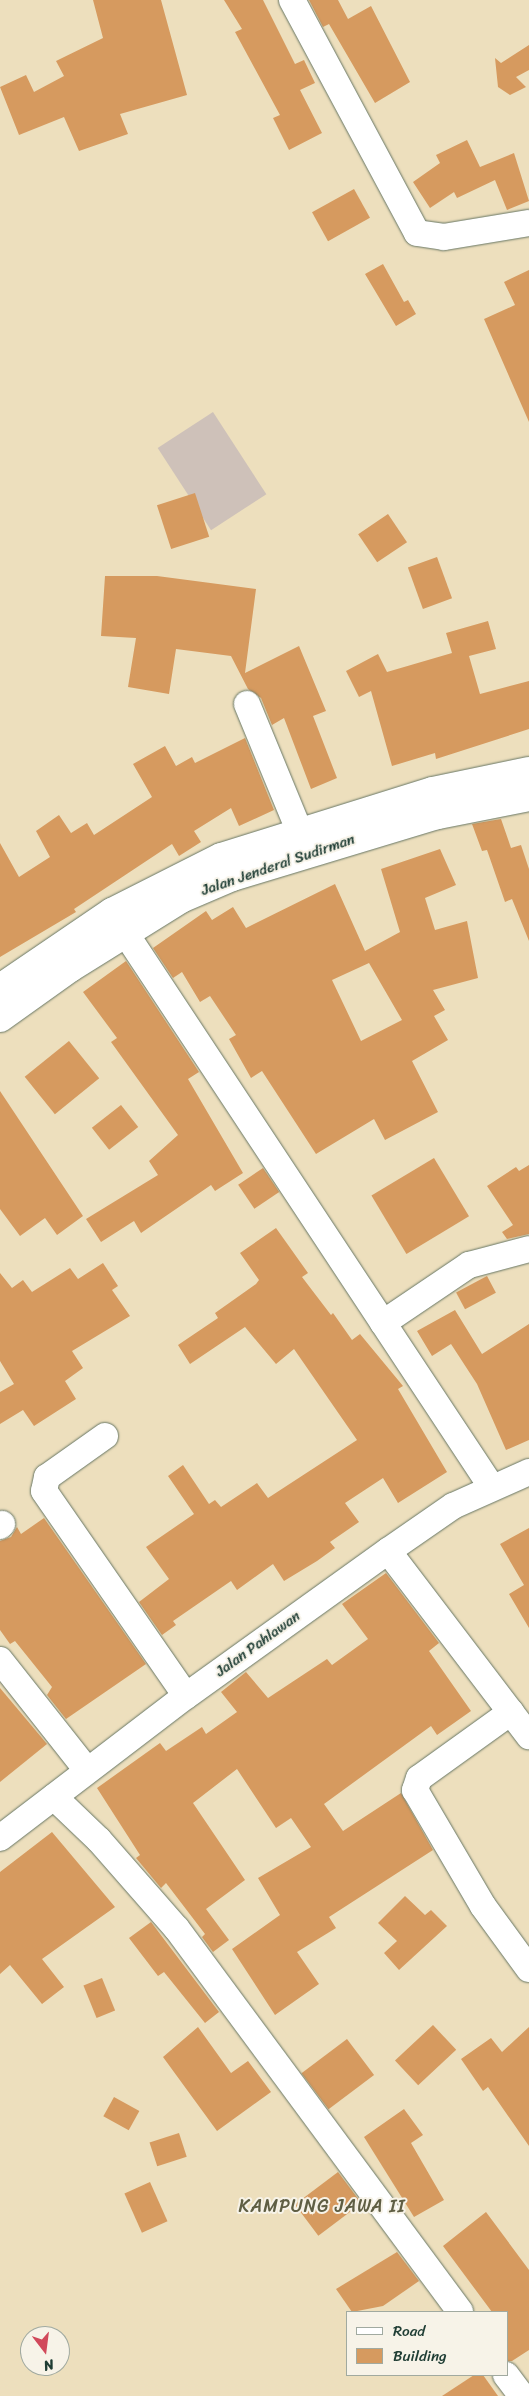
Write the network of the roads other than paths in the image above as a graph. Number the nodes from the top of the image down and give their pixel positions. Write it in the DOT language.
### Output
graph roads {
  1 [pos="292,0"];
  2 [pos="529,223"];
  3 [pos="247,704"];
  4 [pos="529,771"];
  5 [pos="529,797"];
  6 [pos="299,830"];
  7 [pos="126,934"];
  8 [pos="0,988"];
  9 [pos="0,1018"];
  10 [pos="529,1249"];
  11 [pos="383,1323"];
  12 [pos="105,1436"];
  13 [pos="527,1477"];
  14 [pos="491,1486"];
  15 [pos="388,1551"];
  16 [pos="0,1660"];
  17 [pos="186,1696"];
  18 [pos="511,1712"];
  19 [pos="529,1736"];
  20 [pos="87,1770"];
  21 [pos="54,1797"];
  22 [pos="0,1838"];
  23 [pos="529,1970"];
  24 [pos="459,2311"];
  25 [pos="507,2376"];
  26 [pos="522,2396"];
  1 -- 2 [label="street"];
  3 -- 6 [label="street"];
  4 -- 6 [label="main road, Jalan Jenderal Sudirman"];
  5 -- 7 [label="main road, Jalan Jenderal Sudirman"];
  6 -- 8 [label="main road, Jalan Jenderal Sudirman"];
  7 -- 9 [label="main road, Jalan Jenderal Sudirman"];
  7 -- 11 [label="street"];
  10 -- 11 [label="street"];
  11 -- 14 [label="street"];
  12 -- 17 [label="street"];
  13 -- 14 [label="street, Jalan Pahlawan"];
  14 -- 15 [label="street, Jalan Pahlawan"];
  15 -- 17 [label="street, Jalan Pahlawan"];
  15 -- 18 [label="street"];
  16 -- 20 [label="street"];
  17 -- 20 [label="street, Jalan Pahlawan"];
  18 -- 19 [label="street"];
  18 -- 23 [label="street"];
  20 -- 21 [label="street, Jalan Pahlawan"];
  21 -- 22 [label="street, Jalan Pahlawan"];
  21 -- 24 [label="street"];
  25 -- 26 [label="street"];
}
